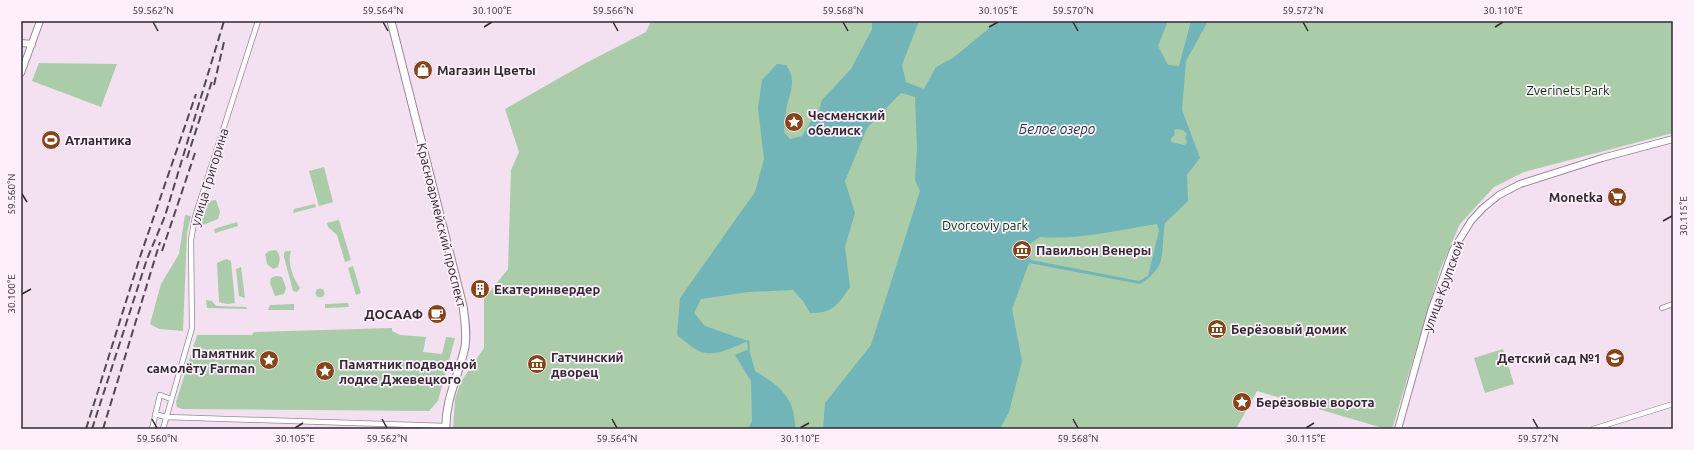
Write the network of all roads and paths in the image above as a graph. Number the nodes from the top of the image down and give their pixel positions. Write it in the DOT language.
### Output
graph roads {
  1 [pos="40,21"];
  2 [pos="258,21"];
  3 [pos="391,21"];
  4 [pos="21,43"];
  5 [pos="32,44"];
  6 [pos="21,73"];
  7 [pos="1673,138"];
  8 [pos="1673,304"];
  9 [pos="1662,308"];
  10 [pos="170,399"];
  11 [pos="1673,404"];
  12 [pos="156,414"];
  13 [pos="166,417"];
  14 [pos="446,428"];
  15 [pos="152,429"];
  16 [pos="163,429"];
  17 [pos="1398,429"];
  18 [pos="1593,429"];
  1 -- 5 [label="street"];
  2 -- 10 [label="street, улица Григорина"];
  3 -- 14 [label="main road, Красноармейский проспект"];
  4 -- 5 [label="street"];
  5 -- 6 [label="street"];
  7 -- 17 [label="street, улица Крупской"];
  8 -- 9 [label="street"];
  10 -- 12 [label="street"];
  10 -- 13 [label="street, улица Григорина"];
  11 -- 18 [label="street"];
  12 -- 13 [label="street"];
  12 -- 15 [label="street"];
  13 -- 14 [label="street"];
  13 -- 16 [label="street, улица Григорина"];
}
